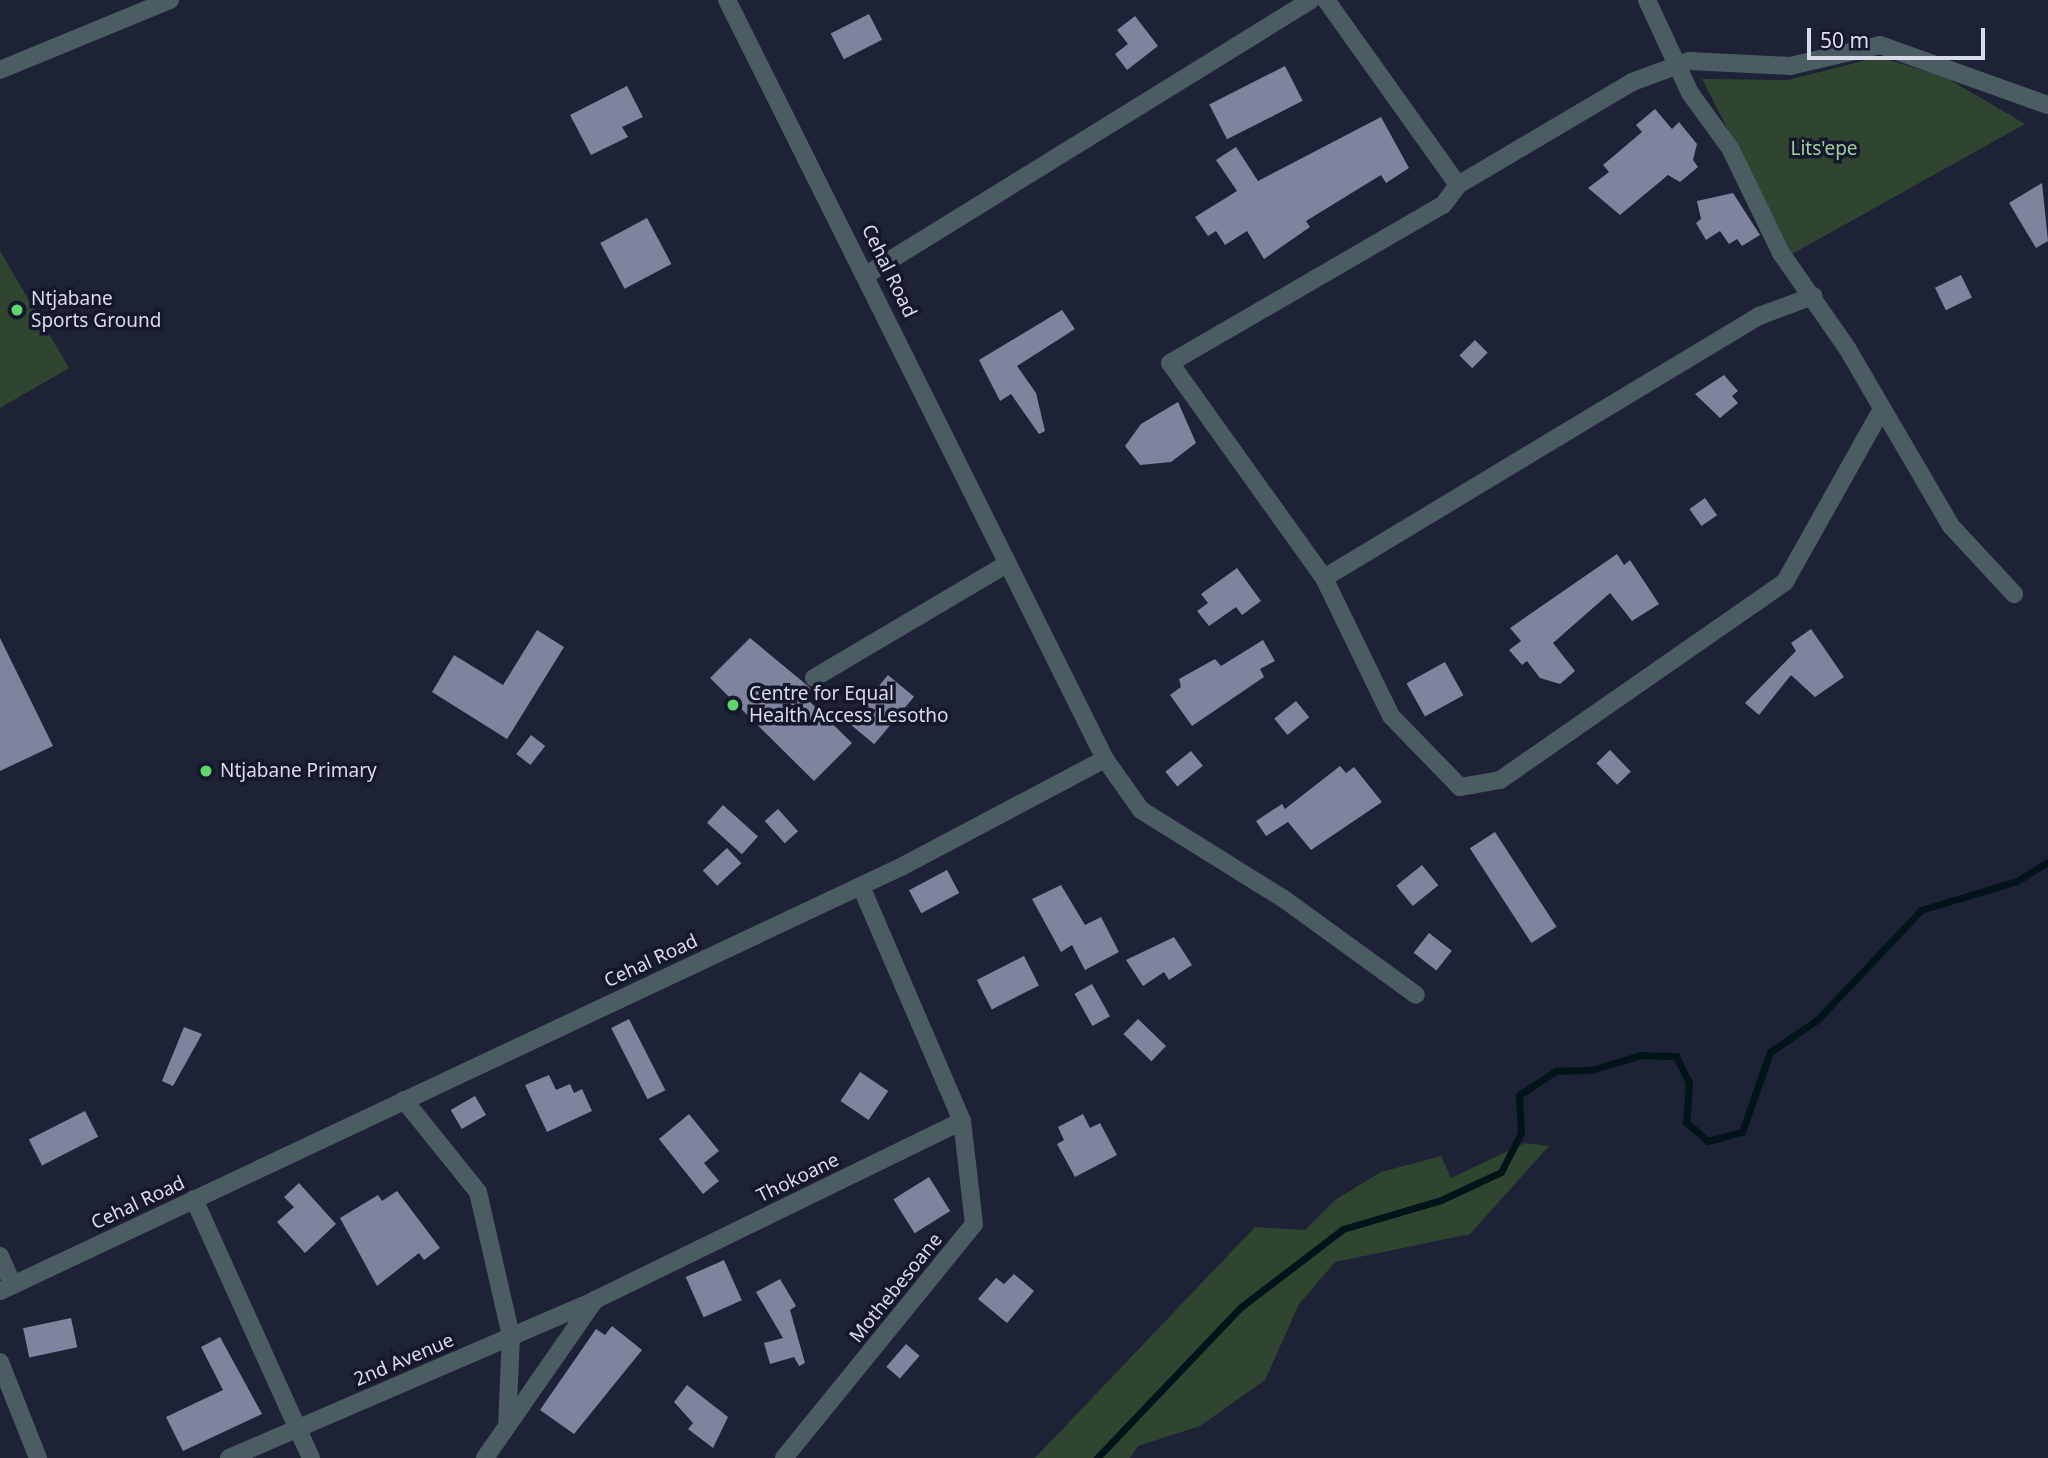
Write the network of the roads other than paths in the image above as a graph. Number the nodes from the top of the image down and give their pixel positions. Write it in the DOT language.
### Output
graph roads {
  1 [pos="170,0"];
  2 [pos="727,0"];
  3 [pos="1311,0"];
  4 [pos="1326,0"];
  5 [pos="1647,0"];
  6 [pos="1676,66"];
  7 [pos="0,70"];
  8 [pos="2048,105"];
  9 [pos="1458,185"];
  10 [pos="866,275"];
  11 [pos="1813,296"];
  12 [pos="1882,409"];
  13 [pos="1007,565"];
  14 [pos="1324,578"];
  15 [pos="2014,594"];
  16 [pos="814,678"];
  17 [pos="1105,759"];
  18 [pos="861,886"];
  19 [pos="1416,995"];
  20 [pos="404,1100"];
  21 [pos="962,1121"];
  22 [pos="194,1199"];
  23 [pos="0,1256"];
  24 [pos="6,1288"];
  25 [pos="595,1300"];
  26 [pos="511,1336"];
  27 [pos="0,1362"];
  28 [pos="508,1426"];
  29 [pos="298,1428"];
  30 [pos="38,1458"];
  31 [pos="229,1458"];
  32 [pos="311,1458"];
  33 [pos="485,1458"];
  34 [pos="784,1458"];
  1 -- 7 [label="street"];
  2 -- 10 [label="street, Cehal Road"];
  3 -- 10 [label="street"];
  4 -- 9 [label="street"];
  5 -- 6 [label="street"];
  6 -- 8 [label="street"];
  6 -- 9 [label="street"];
  6 -- 11 [label="street"];
  9 -- 14 [label="street"];
  10 -- 13 [label="street, Cehal Road"];
  11 -- 12 [label="street"];
  11 -- 14 [label="street"];
  12 -- 14 [label="street"];
  12 -- 15 [label="street"];
  13 -- 16 [label="street"];
  13 -- 17 [label="street, Cehal Road"];
  17 -- 18 [label="street, Cehal Road"];
  17 -- 19 [label="street"];
  18 -- 20 [label="street, Cehal Road"];
  18 -- 21 [label="street"];
  20 -- 22 [label="street, Cehal Road"];
  20 -- 26 [label="street"];
  21 -- 25 [label="street, Thokoane"];
  21 -- 34 [label="street, Mothebesoane"];
  22 -- 24 [label="street, Cehal Road"];
  22 -- 29 [label="street"];
  23 -- 24 [label="street"];
  25 -- 26 [label="street, 2nd Avenue"];
  25 -- 28 [label="street, Thokoane"];
  26 -- 28 [label="street"];
  26 -- 29 [label="street, 2nd Avenue"];
  27 -- 30 [label="street"];
  28 -- 33 [label="street, Thokoane"];
  29 -- 31 [label="street, 2nd Avenue"];
  29 -- 32 [label="street"];
}
